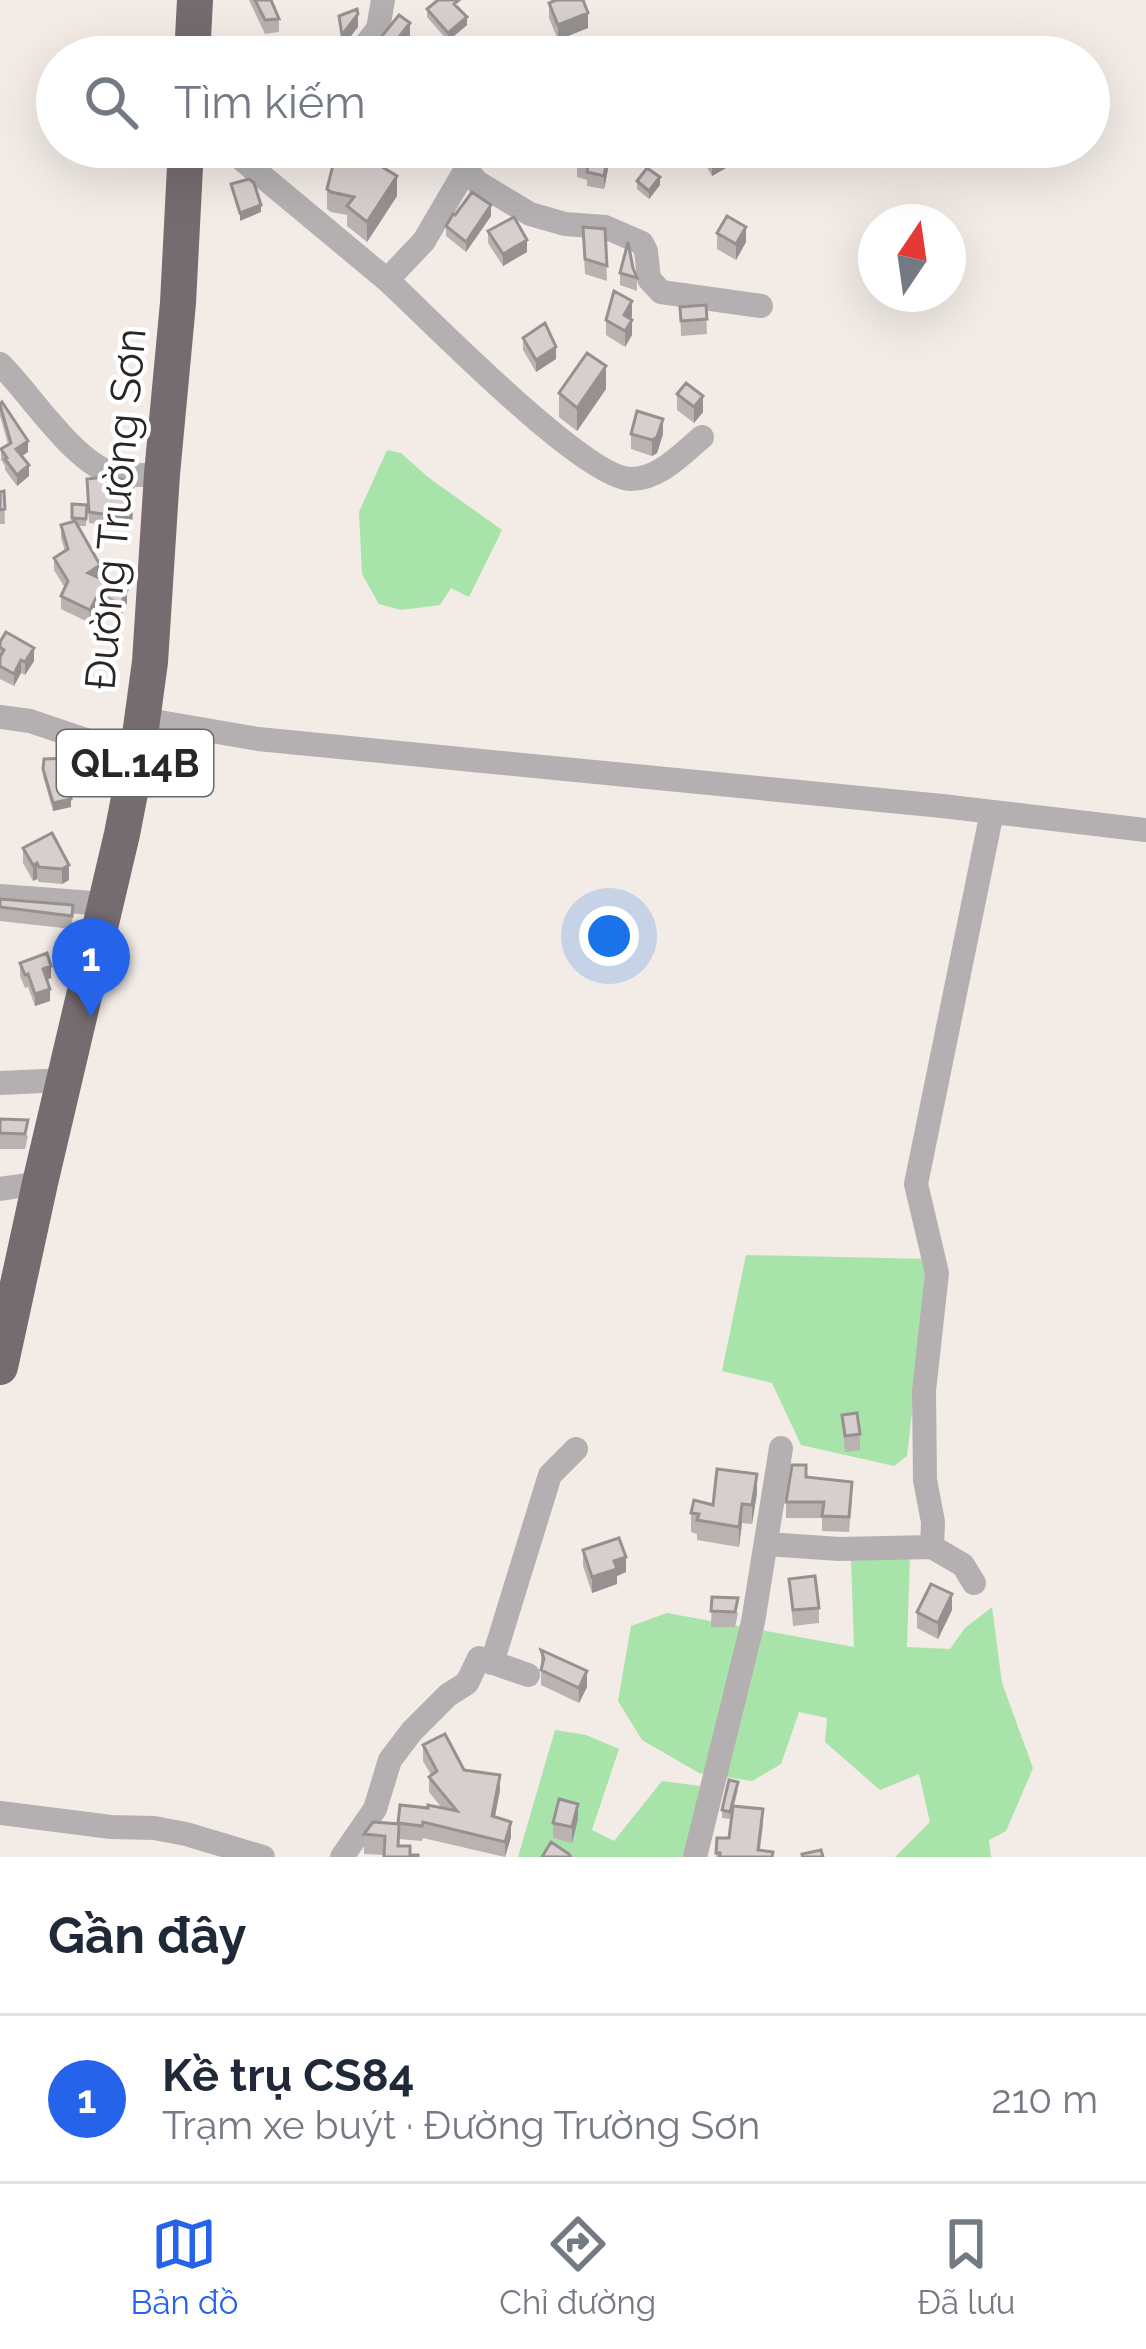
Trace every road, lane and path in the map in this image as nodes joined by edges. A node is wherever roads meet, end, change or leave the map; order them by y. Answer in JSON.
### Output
{"nodes":[{"id":1,"x":195,"y":0,"type":"edge"},
{"id":2,"x":382,"y":0,"type":"edge"},
{"id":3,"x":193,"y":36,"type":"edge"},
{"id":4,"x":372,"y":36,"type":"edge"},
{"id":5,"x":186,"y":168,"type":"edge"},
{"id":6,"x":252,"y":168,"type":"edge"},
{"id":7,"x":463,"y":168,"type":"edge"},
{"id":8,"x":472,"y":168,"type":"edge"},
{"id":9,"x":388,"y":280,"type":"junction"},
{"id":10,"x":761,"y":306,"type":"dead end"},
{"id":11,"x":0,"y":364,"type":"edge"},
{"id":12,"x":28,"y":394,"type":"junction"},
{"id":13,"x":0,"y":403,"type":"edge"},
{"id":14,"x":702,"y":437,"type":"dead end"},
{"id":15,"x":162,"y":474,"type":"junction"},
{"id":16,"x":0,"y":717,"type":"edge"},
{"id":17,"x":142,"y":719,"type":"junction"},
{"id":18,"x":137,"y":757,"type":"junction"},
{"id":19,"x":992,"y":812,"type":"junction"},
{"id":20,"x":1146,"y":830,"type":"edge"},
{"id":21,"x":0,"y":896,"type":"edge"},
{"id":22,"x":106,"y":904,"type":"junction"},
{"id":23,"x":64,"y":1079,"type":"junction"},
{"id":24,"x":0,"y":1083,"type":"edge"},
{"id":25,"x":40,"y":1184,"type":"junction"},
{"id":26,"x":0,"y":1189,"type":"edge"},
{"id":27,"x":0,"y":1367,"type":"edge"},
{"id":28,"x":781,"y":1448,"type":"dead end"},
{"id":29,"x":576,"y":1449,"type":"dead end"},
{"id":30,"x":767,"y":1544,"type":"junction"},
{"id":31,"x":932,"y":1547,"type":"junction"},
{"id":32,"x":974,"y":1583,"type":"dead end"},
{"id":33,"x":492,"y":1663,"type":"junction"},
{"id":34,"x":528,"y":1675,"type":"dead end"},
{"id":35,"x":0,"y":1814,"type":"edge"},
{"id":36,"x":263,"y":1857,"type":"edge"},
{"id":37,"x":342,"y":1857,"type":"edge"},
{"id":38,"x":695,"y":1857,"type":"edge"}],
"edges":[{"from":1,"to":3,"type":"highway"},
{"from":2,"to":4,"type":"street"},
{"from":5,"to":15,"type":"highway","name":"Đường Trường Sơn","number":"QL.14B"},
{"from":6,"to":9,"type":"street"},
{"from":7,"to":9,"type":"street"},
{"from":8,"to":10,"type":"street"},
{"from":9,"to":14,"type":"street"},
{"from":11,"to":12,"type":"street"},
{"from":12,"to":13,"type":"street"},
{"from":12,"to":15,"type":"street"},
{"from":15,"to":17,"type":"highway","name":"Đường Trường Sơn","number":"QL.14B"},
{"from":16,"to":18,"type":"street"},
{"from":17,"to":18,"type":"highway","name":"Đường Trường Sơn","number":"QL.14B"},
{"from":17,"to":19,"type":"street"},
{"from":18,"to":22,"type":"highway","name":"Đường Trường Sơn","number":"QL.14B"},
{"from":19,"to":20,"type":"street"},
{"from":19,"to":31,"type":"street"},
{"from":21,"to":22,"type":"street"},
{"from":22,"to":23,"type":"highway","name":"Đường Trường Sơn","number":"QL.14B"},
{"from":23,"to":24,"type":"street"},
{"from":23,"to":25,"type":"highway","name":"Đường Trường Sơn","number":"QL.14B"},
{"from":25,"to":26,"type":"street"},
{"from":25,"to":27,"type":"highway","name":"Đường Trường Sơn","number":"QL.14B"},
{"from":28,"to":30,"type":"street"},
{"from":29,"to":33,"type":"street"},
{"from":30,"to":31,"type":"street"},
{"from":30,"to":38,"type":"street"},
{"from":31,"to":32,"type":"street"},
{"from":33,"to":34,"type":"street"},
{"from":33,"to":37,"type":"street"},
{"from":35,"to":36,"type":"street"}]}
